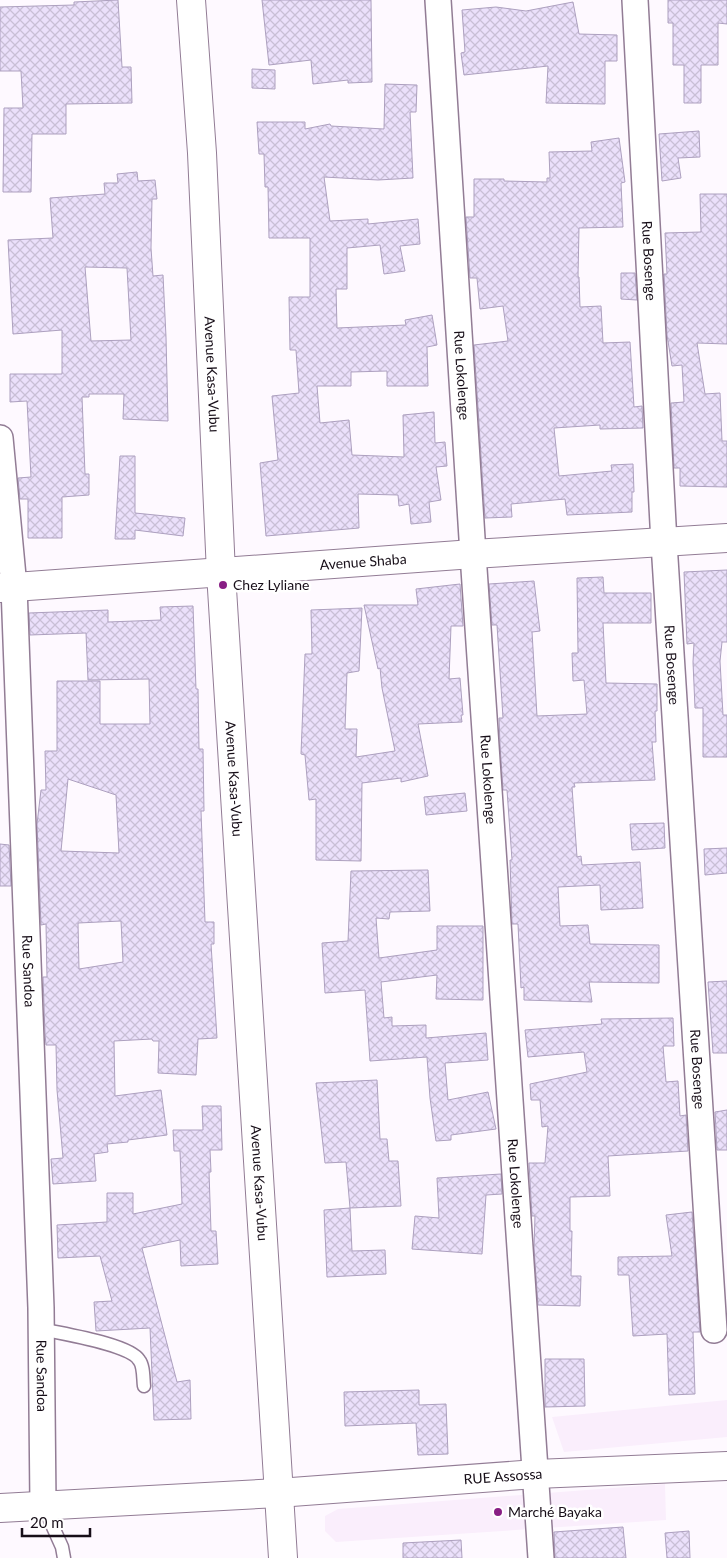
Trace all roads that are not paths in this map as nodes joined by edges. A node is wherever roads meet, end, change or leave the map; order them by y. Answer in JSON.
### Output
{"nodes":[{"id":1,"x":191,"y":0,"type":"edge"},
{"id":2,"x":438,"y":0,"type":"edge"},
{"id":3,"x":635,"y":0,"type":"edge"},
{"id":4,"x":0,"y":438,"type":"edge"},
{"id":5,"x":727,"y":538,"type":"edge"},
{"id":6,"x":664,"y":543,"type":"junction"},
{"id":7,"x":473,"y":554,"type":"junction"},
{"id":8,"x":221,"y":573,"type":"junction"},
{"id":9,"x":7,"y":587,"type":"edge"},
{"id":10,"x":41,"y":1329,"type":"junction"},
{"id":11,"x":714,"y":1330,"type":"dead end"},
{"id":12,"x":144,"y":1386,"type":"dead end"},
{"id":13,"x":727,"y":1466,"type":"edge"},
{"id":14,"x":536,"y":1474,"type":"junction"},
{"id":15,"x":278,"y":1493,"type":"junction"},
{"id":16,"x":43,"y":1505,"type":"junction"},
{"id":17,"x":0,"y":1508,"type":"edge"},
{"id":18,"x":64,"y":1558,"type":"edge"},
{"id":19,"x":283,"y":1558,"type":"edge"},
{"id":20,"x":540,"y":1558,"type":"edge"}],
"edges":[{"from":1,"to":8,"type":"main road","name":"Avenue Kasa-Vubu"},
{"from":2,"to":7,"type":"street","name":"Rue Lokolenge"},
{"from":3,"to":6,"type":"street","name":"Rue Bosenge"},
{"from":4,"to":9,"type":"street","name":"Rue Sandoa"},
{"from":5,"to":6,"type":"main road","name":"Avenue Shaba"},
{"from":6,"to":7,"type":"main road","name":"Avenue Shaba"},
{"from":6,"to":11,"type":"street","name":"Rue Bosenge"},
{"from":7,"to":8,"type":"main road","name":"Avenue Shaba"},
{"from":7,"to":14,"type":"street","name":"Rue Lokolenge"},
{"from":8,"to":9,"type":"main road","name":"Avenue Shaba"},
{"from":8,"to":15,"type":"main road","name":"Avenue Kasa-Vubu"},
{"from":9,"to":10,"type":"street","name":"Rue Sandoa"},
{"from":10,"to":12,"type":"lane"},
{"from":10,"to":16,"type":"street","name":"Rue Sandoa"},
{"from":13,"to":14,"type":"main road","name":"RUE Assossa"},
{"from":14,"to":15,"type":"main road","name":"RUE Assossa"},
{"from":14,"to":20,"type":"street","name":"Rue Lokolenge"},
{"from":15,"to":16,"type":"main road","name":"RUE Assossa"},
{"from":15,"to":19,"type":"main road","name":"Avenue Kasa-Vubu"},
{"from":16,"to":17,"type":"main road","name":"RUE Assossa"},
{"from":16,"to":18,"type":"lane"}]}
